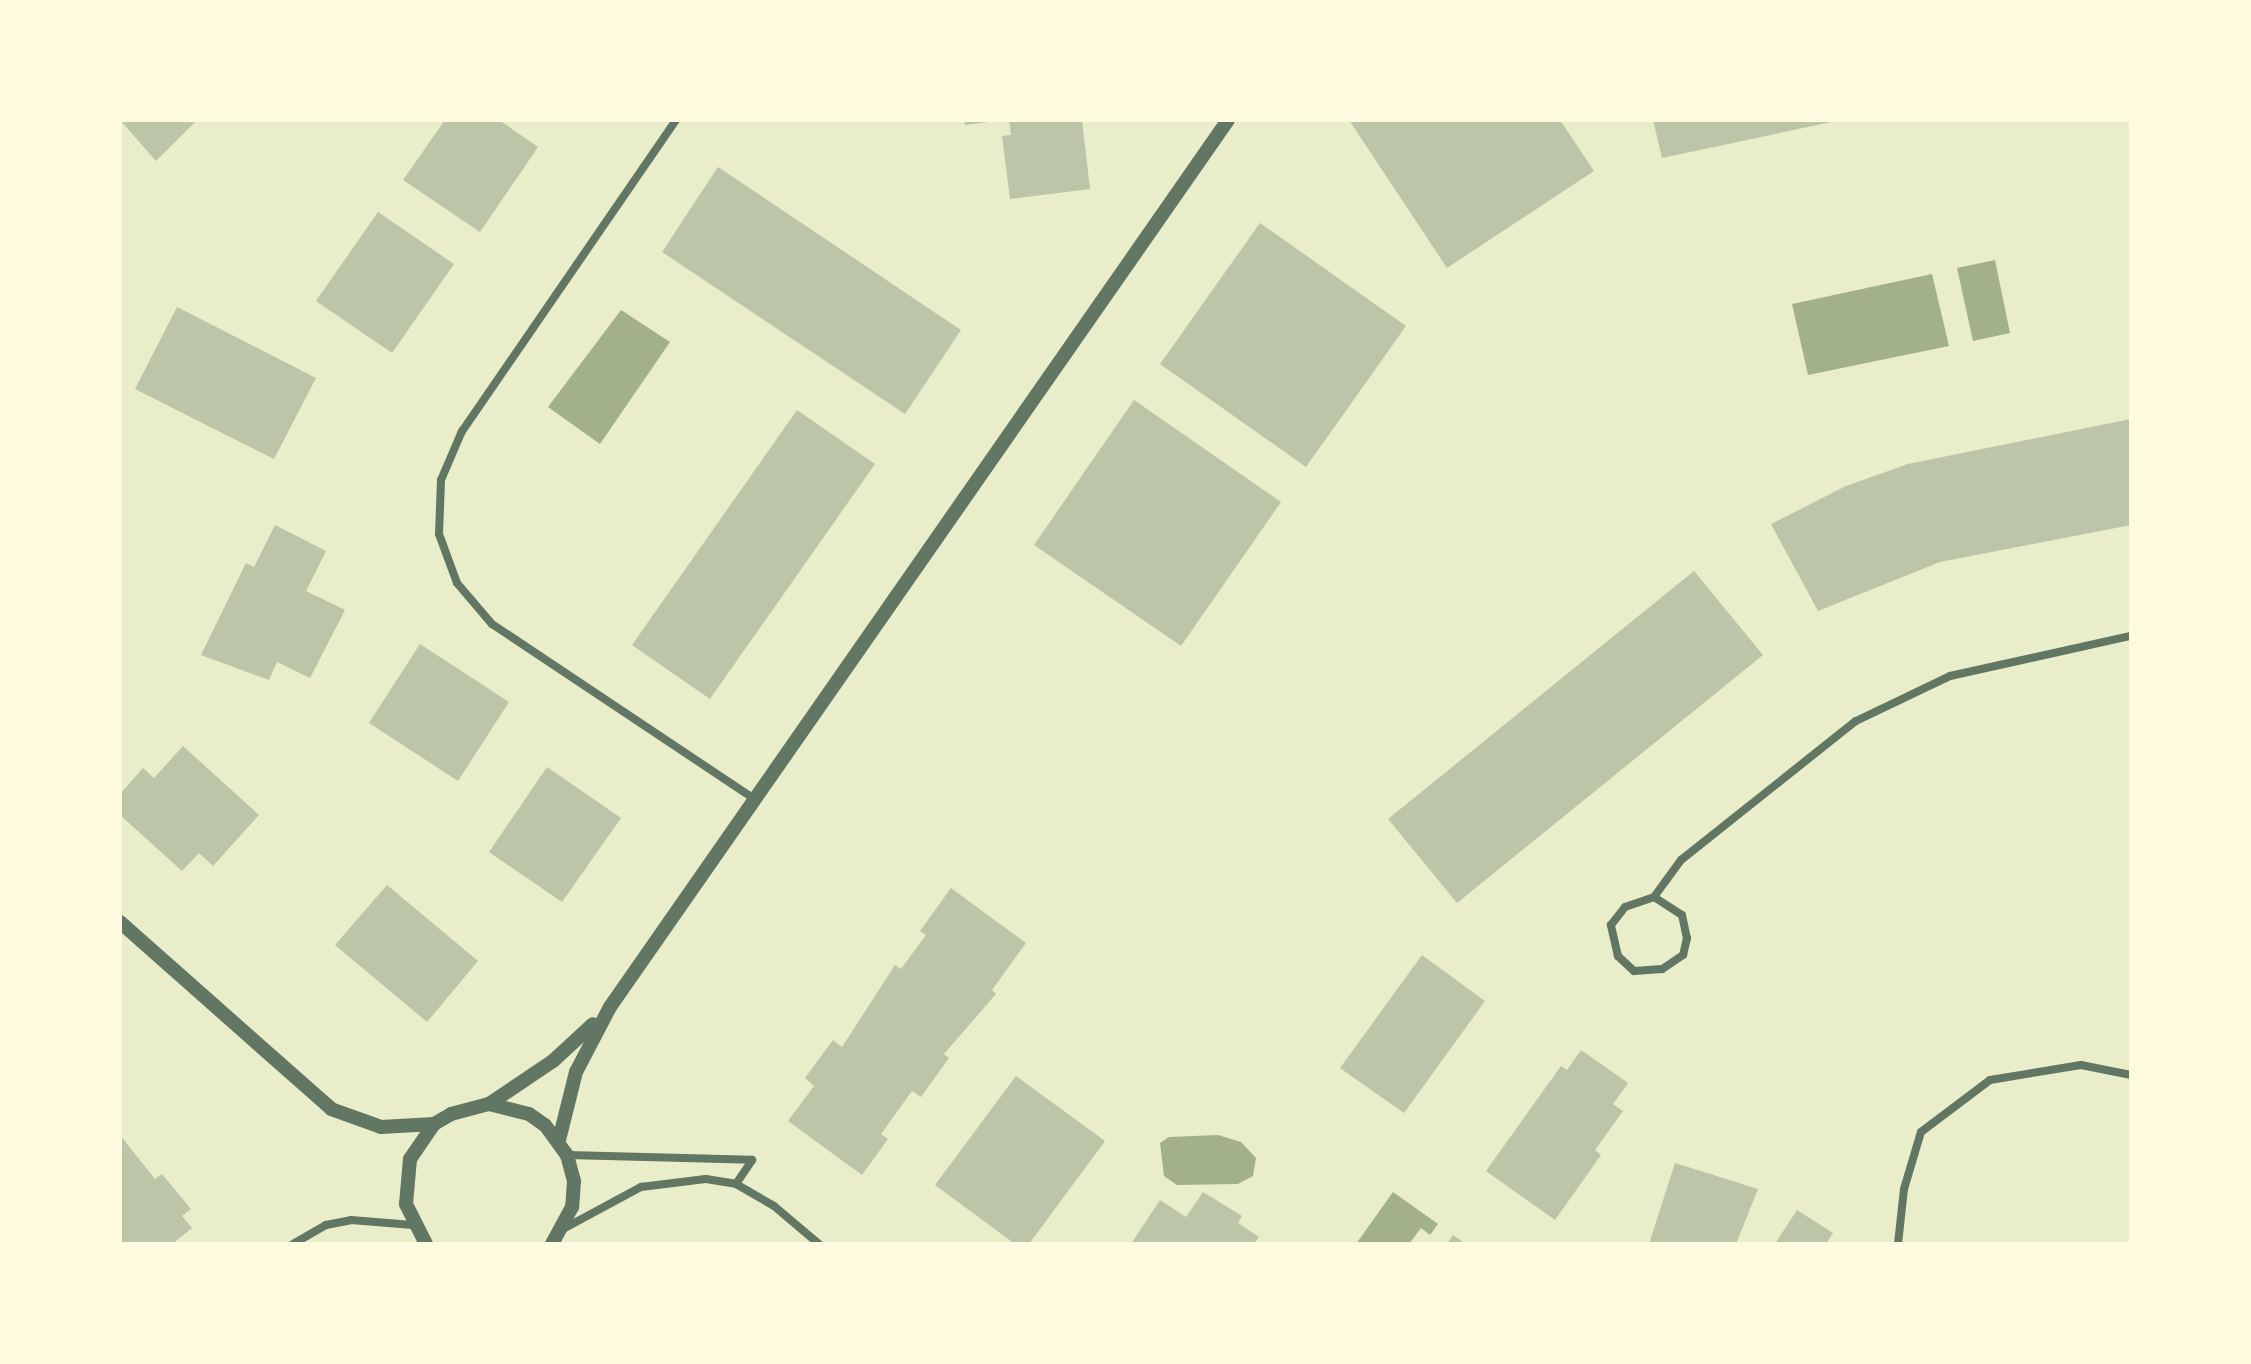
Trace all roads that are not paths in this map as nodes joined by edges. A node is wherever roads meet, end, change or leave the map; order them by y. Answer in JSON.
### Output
{"nodes":[{"id":1,"x":676,"y":120,"type":"edge"},
{"id":2,"x":1228,"y":121,"type":"edge"},
{"id":3,"x":2131,"y":636,"type":"edge"},
{"id":4,"x":757,"y":800,"type":"junction"},
{"id":5,"x":1654,"y":897,"type":"junction"},
{"id":6,"x":120,"y":922,"type":"edge"},
{"id":7,"x":610,"y":1007,"type":"junction"},
{"id":8,"x":2131,"y":1075,"type":"edge"},
{"id":9,"x":489,"y":1104,"type":"junction"},
{"id":10,"x":434,"y":1124,"type":"junction"},
{"id":11,"x":559,"y":1140,"type":"junction"},
{"id":12,"x":567,"y":1155,"type":"junction"},
{"id":13,"x":736,"y":1184,"type":"junction"},
{"id":14,"x":413,"y":1225,"type":"junction"},
{"id":15,"x":563,"y":1229,"type":"junction"},
{"id":16,"x":293,"y":1244,"type":"edge"},
{"id":17,"x":426,"y":1244,"type":"edge"},
{"id":18,"x":552,"y":1244,"type":"edge"},
{"id":19,"x":819,"y":1244,"type":"edge"},
{"id":20,"x":1898,"y":1244,"type":"edge"}],
"edges":[{"from":1,"to":4,"type":"street"},
{"from":2,"to":4,"type":"street"},
{"from":3,"to":5,"type":"street"},
{"from":4,"to":7,"type":"street"},
{"from":5,"to":5,"type":"street"},
{"from":6,"to":10,"type":"street"},
{"from":7,"to":9,"type":"street"},
{"from":7,"to":11,"type":"street"},
{"from":8,"to":20,"type":"street"},
{"from":9,"to":10,"type":"street"},
{"from":9,"to":11,"type":"street"},
{"from":10,"to":14,"type":"street"},
{"from":11,"to":12,"type":"street"},
{"from":12,"to":13,"type":"street"},
{"from":12,"to":15,"type":"street"},
{"from":13,"to":15,"type":"street"},
{"from":13,"to":19,"type":"street"},
{"from":14,"to":16,"type":"street"},
{"from":14,"to":17,"type":"street"},
{"from":15,"to":18,"type":"street"}]}
